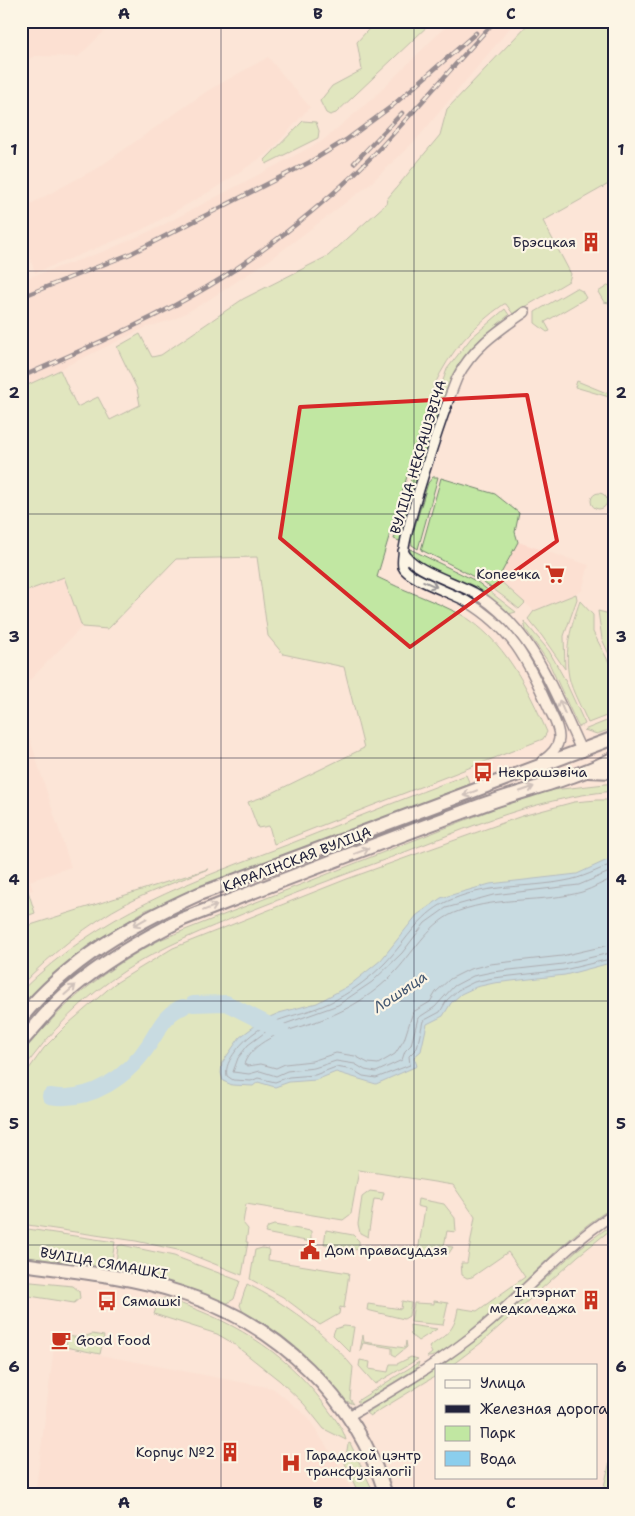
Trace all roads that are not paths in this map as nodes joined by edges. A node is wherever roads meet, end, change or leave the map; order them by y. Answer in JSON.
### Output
{"nodes":[{"id":1,"x":525,"y":312,"type":"dead end"},
{"id":2,"x":403,"y":551,"type":"junction"},
{"id":3,"x":614,"y":738,"type":"edge"},
{"id":4,"x":582,"y":752,"type":"junction"},
{"id":5,"x":614,"y":753,"type":"edge"},
{"id":6,"x":614,"y":758,"type":"edge"},
{"id":7,"x":531,"y":769,"type":"junction"},
{"id":8,"x":588,"y":771,"type":"junction"},
{"id":9,"x":614,"y":772,"type":"edge"},
{"id":10,"x":298,"y":857,"type":"junction"},
{"id":11,"x":303,"y":873,"type":"junction"},
{"id":12,"x":21,"y":1018,"type":"edge"},
{"id":13,"x":21,"y":1042,"type":"edge"},
{"id":14,"x":614,"y":1214,"type":"edge"},
{"id":15,"x":21,"y":1264,"type":"edge"},
{"id":16,"x":349,"y":1416,"type":"junction"},
{"id":17,"x":386,"y":1495,"type":"edge"}],
"edges":[{"from":1,"to":2,"type":"street","name":"ВУЛІЦА НЕКРАШЭВІЧА"},
{"from":4,"to":2,"type":"street","name":"ВУЛІЦА НЕКРАШЭВІЧА","one_way":true},
{"from":2,"to":7,"type":"street","name":"ВУЛІЦА НЕКРАШЭВІЧА","one_way":true},
{"from":3,"to":4,"type":"main road","name":"КАРАЛІНСКАЯ ВУЛІЦА"},
{"from":4,"to":5,"type":"main road"},
{"from":4,"to":7,"type":"main road","name":"КАРАЛІНСКАЯ ВУЛІЦА"},
{"from":4,"to":8,"type":"main road"},
{"from":6,"to":8,"type":"main road","name":"КАРАЛІНСКАЯ ВУЛІЦА"},
{"from":7,"to":10,"type":"main road","name":"КАРАЛІНСКАЯ ВУЛІЦА","one_way":true},
{"from":8,"to":9,"type":"main road"},
{"from":11,"to":8,"type":"main road","name":"КАРАЛІНСКАЯ ВУЛІЦА","one_way":true},
{"from":10,"to":11,"type":"main road"},
{"from":10,"to":12,"type":"main road","name":"КАРАЛІНСКАЯ ВУЛІЦА","one_way":true},
{"from":13,"to":11,"type":"main road","name":"КАРАЛІНСКАЯ ВУЛІЦА","one_way":true},
{"from":14,"to":16,"type":"street"},
{"from":15,"to":16,"type":"main road","name":"ВУЛІЦА СЯМАШКІ"},
{"from":16,"to":17,"type":"main road","name":"ВУЛІЦА СЯМАШКІ"}]}
